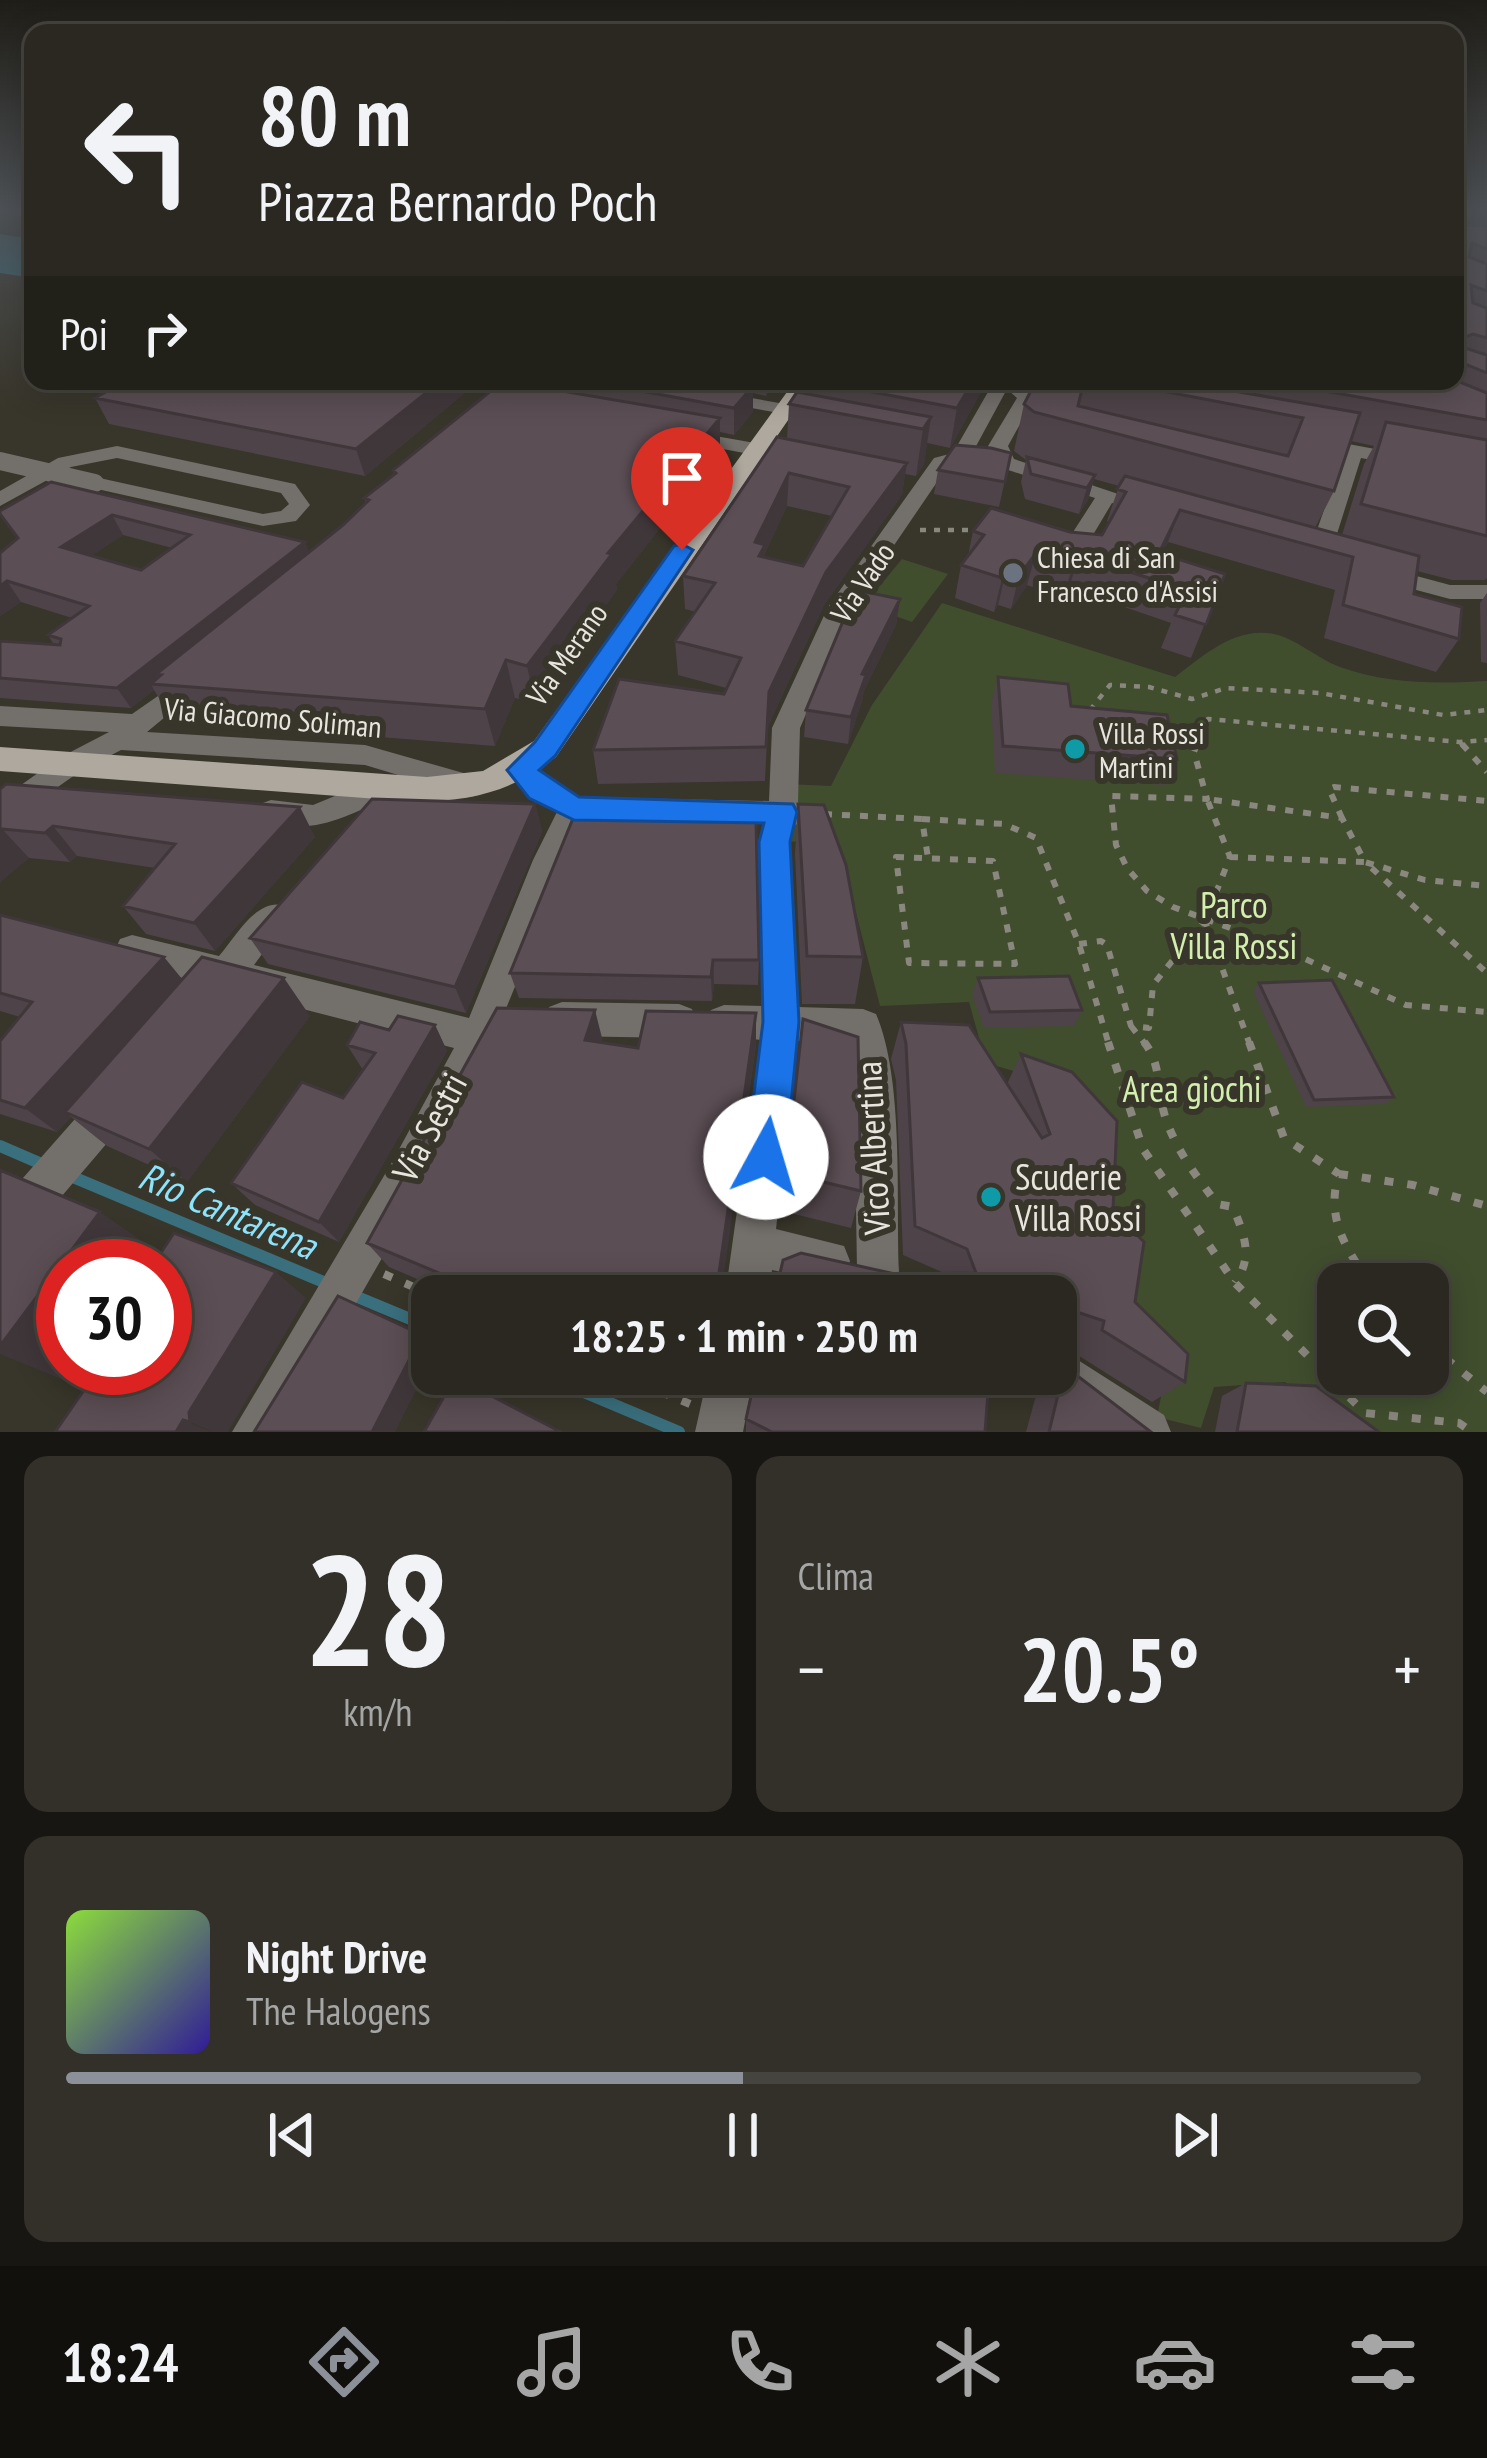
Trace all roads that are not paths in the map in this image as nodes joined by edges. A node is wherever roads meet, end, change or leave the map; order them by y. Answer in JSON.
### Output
{"nodes":[{"id":1,"x":800,"y":390,"type":"edge"},
{"id":2,"x":1005,"y":390,"type":"edge"},
{"id":3,"x":1015,"y":390,"type":"edge"},
{"id":4,"x":1031,"y":390,"type":"edge"},
{"id":5,"x":700,"y":393,"type":"edge"},
{"id":6,"x":1049,"y":394,"type":"edge"},
{"id":7,"x":785,"y":420,"type":"junction"},
{"id":8,"x":656,"y":431,"type":"edge"},
{"id":9,"x":1287,"y":438,"type":"edge"},
{"id":10,"x":1354,"y":451,"type":"junction"},
{"id":11,"x":761,"y":454,"type":"junction"},
{"id":12,"x":929,"y":455,"type":"edge"},
{"id":13,"x":951,"y":459,"type":"junction"},
{"id":14,"x":0,"y":461,"type":"edge"},
{"id":15,"x":1420,"y":464,"type":"edge"},
{"id":16,"x":1107,"y":495,"type":"junction"},
{"id":17,"x":0,"y":500,"type":"edge"},
{"id":18,"x":1171,"y":514,"type":"edge"},
{"id":19,"x":0,"y":527,"type":"edge"},
{"id":20,"x":992,"y":531,"type":"edge"},
{"id":21,"x":279,"y":538,"type":"edge"},
{"id":22,"x":1487,"y":592,"type":"edge"},
{"id":23,"x":202,"y":673,"type":"edge"},
{"id":24,"x":622,"y":686,"type":"edge"},
{"id":25,"x":585,"y":687,"type":"junction"},
{"id":26,"x":0,"y":716,"type":"edge"},
{"id":27,"x":128,"y":732,"type":"junction"},
{"id":28,"x":0,"y":759,"type":"edge"},
{"id":29,"x":74,"y":766,"type":"junction"},
{"id":30,"x":499,"y":779,"type":"junction"},
{"id":31,"x":381,"y":788,"type":"junction"},
{"id":32,"x":169,"y":802,"type":"edge"},
{"id":33,"x":234,"y":808,"type":"edge"},
{"id":34,"x":574,"y":808,"type":"junction"},
{"id":35,"x":0,"y":816,"type":"edge"},
{"id":36,"x":784,"y":822,"type":"junction"},
{"id":37,"x":328,"y":852,"type":"edge"},
{"id":38,"x":299,"y":886,"type":"edge"},
{"id":39,"x":90,"y":940,"type":"edge"},
{"id":40,"x":226,"y":973,"type":"junction"},
{"id":41,"x":195,"y":1009,"type":"edge"},
{"id":42,"x":781,"y":1022,"type":"junction"},
{"id":43,"x":483,"y":1028,"type":"junction"},
{"id":44,"x":134,"y":1081,"type":"edge"},
{"id":45,"x":10,"y":1225,"type":"edge"},
{"id":46,"x":756,"y":1246,"type":"junction"},
{"id":47,"x":750,"y":1275,"type":"edge"},
{"id":48,"x":1077,"y":1384,"type":"edge"},
{"id":49,"x":256,"y":1432,"type":"edge"},
{"id":50,"x":1147,"y":1432,"type":"edge"}],
"edges":[{"from":1,"to":7,"type":"main road","name":"Via Merano"},
{"from":2,"to":13,"type":"street","name":"Via Vado"},
{"from":3,"to":16,"type":"street"},
{"from":4,"to":6,"type":"street"},
{"from":5,"to":7,"type":"street"},
{"from":7,"to":11,"type":"main road","name":"Via Merano"},
{"from":8,"to":11,"type":"street"},
{"from":9,"to":10,"type":"street"},
{"from":10,"to":15,"type":"street"},
{"from":10,"to":22,"type":"street"},
{"from":11,"to":25,"type":"main road","name":"Via Merano"},
{"from":12,"to":13,"type":"street"},
{"from":13,"to":36,"type":"street","name":"Via Vado"},
{"from":14,"to":17,"type":"street","bridge":true},
{"from":16,"to":18,"type":"street"},
{"from":16,"to":20,"type":"street"},
{"from":19,"to":21,"type":"street"},
{"from":23,"to":27,"type":"street"},
{"from":24,"to":25,"type":"street"},
{"from":25,"to":30,"type":"main road","name":"Via Merano"},
{"from":26,"to":27,"type":"street","name":"Via Giacomo Soliman"},
{"from":27,"to":29,"type":"street"},
{"from":27,"to":30,"type":"street","name":"Via Giacomo Soliman"},
{"from":28,"to":29,"type":"main road","name":"Via Giacomo Soliman"},
{"from":29,"to":31,"type":"main road","name":"Via Giacomo Soliman"},
{"from":29,"to":32,"type":"street"},
{"from":29,"to":35,"type":"street"},
{"from":30,"to":31,"type":"main road","name":"Via Giacomo Soliman"},
{"from":30,"to":34,"type":"street"},
{"from":31,"to":33,"type":"street","name":"Via Giacomo Soliman"},
{"from":31,"to":37,"type":"street"},
{"from":34,"to":36,"type":"street"},
{"from":34,"to":43,"type":"street","name":"Via Sestri"},
{"from":36,"to":42,"type":"street","name":"Via Vado"},
{"from":38,"to":40,"type":"street"},
{"from":39,"to":40,"type":"street"},
{"from":40,"to":41,"type":"street"},
{"from":40,"to":43,"type":"street"},
{"from":42,"to":43,"type":"street"},
{"from":42,"to":46,"type":"street","name":"Via Vado"},
{"from":42,"to":46,"type":"street","name":"Vico Albertina"},
{"from":43,"to":49,"type":"street","name":"Via Sestri"},
{"from":44,"to":45,"type":"street"},
{"from":46,"to":47,"type":"street","name":"Via Vado"},
{"from":48,"to":50,"type":"street"}]}
